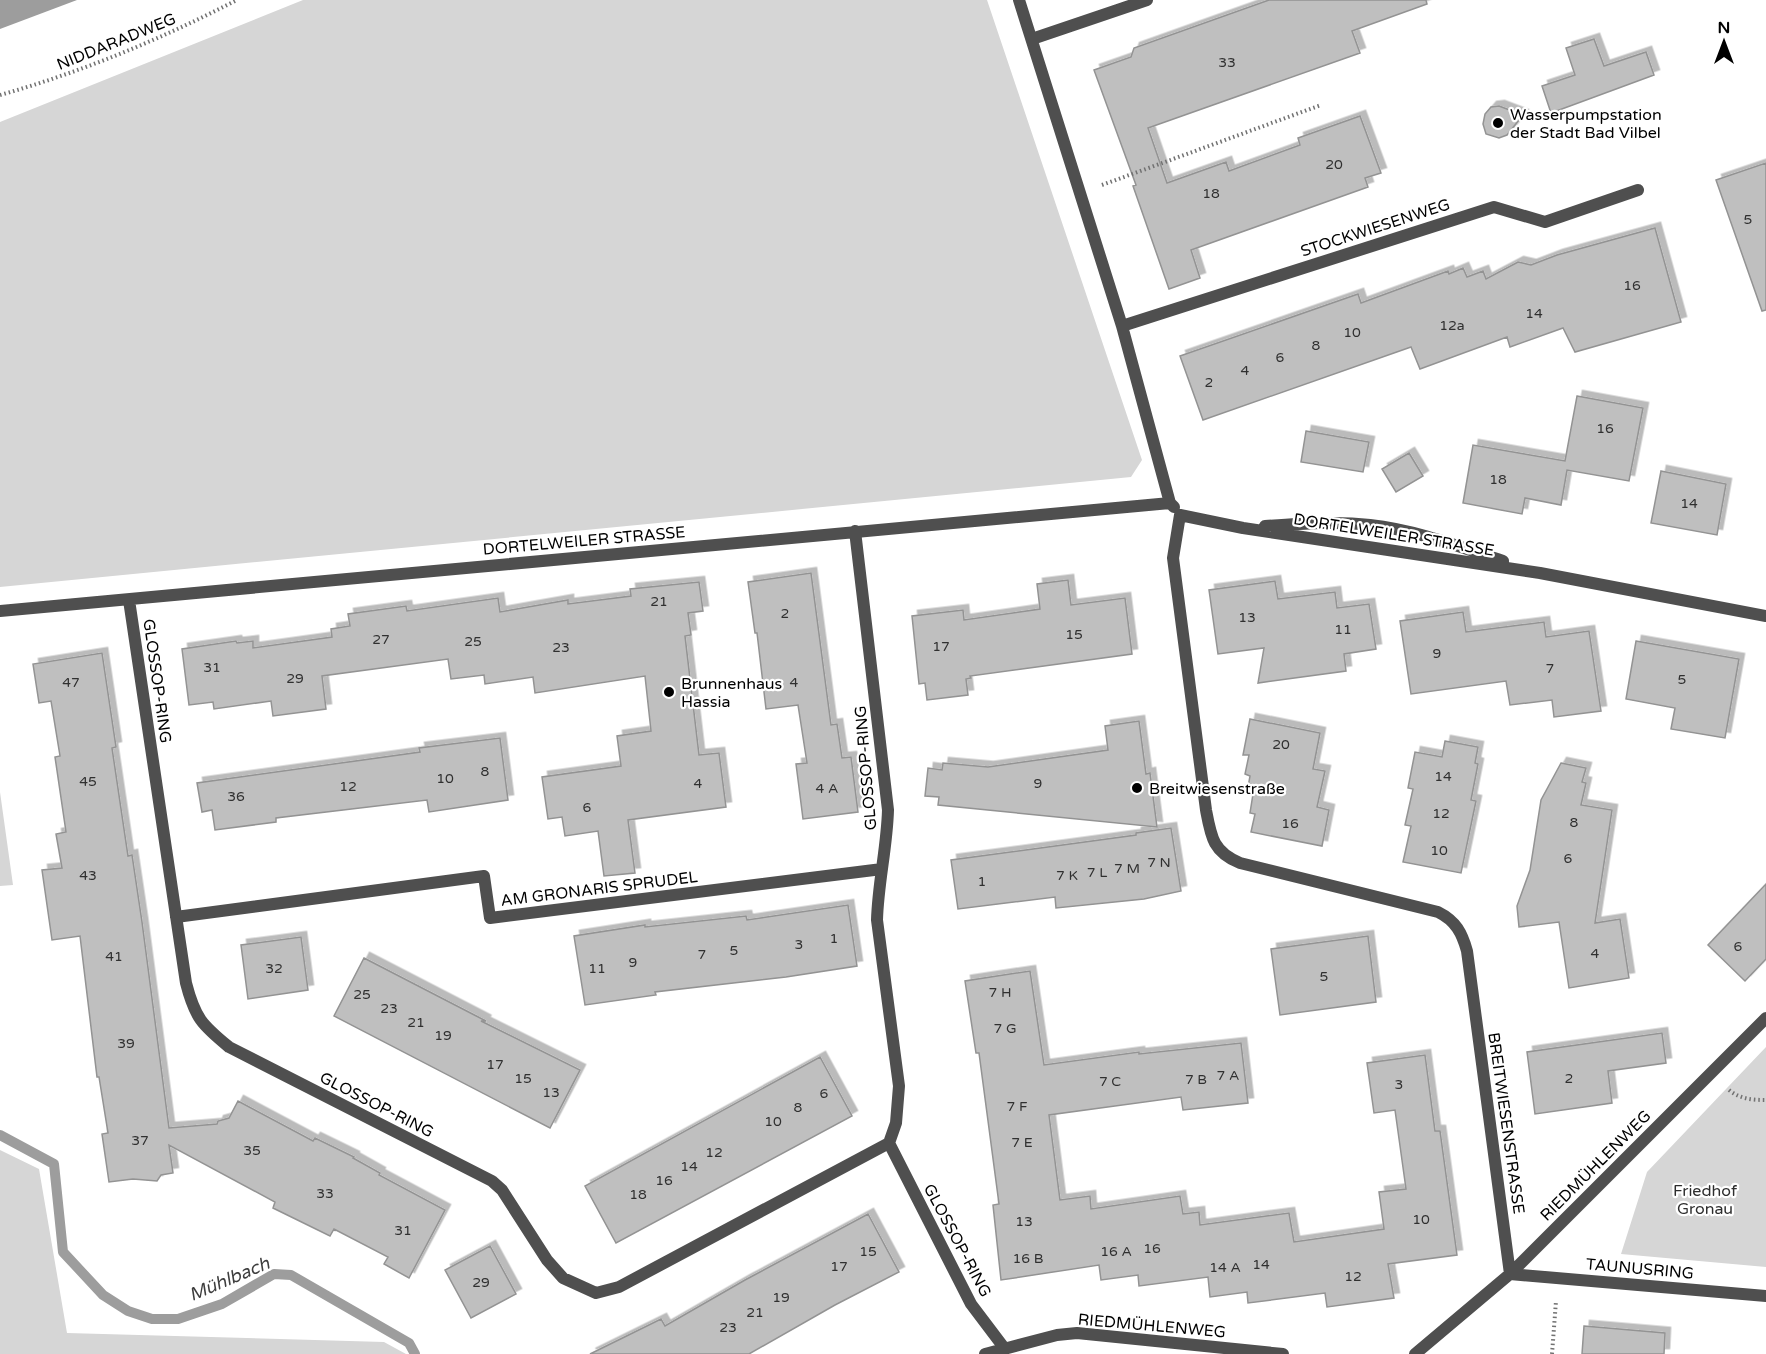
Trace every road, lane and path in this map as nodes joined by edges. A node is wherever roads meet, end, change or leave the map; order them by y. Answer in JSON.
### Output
{"nodes":[{"id":1,"x":237,"y":0,"type":"edge"},
{"id":2,"x":1019,"y":0,"type":"edge"},
{"id":3,"x":1147,"y":0,"type":"edge"},
{"id":4,"x":1032,"y":39,"type":"junction"},
{"id":5,"x":0,"y":95,"type":"edge"},
{"id":6,"x":1321,"y":105,"type":"dead end"},
{"id":7,"x":1638,"y":190,"type":"dead end"},
{"id":8,"x":1081,"y":193,"type":"junction"},
{"id":9,"x":1122,"y":326,"type":"junction"},
{"id":10,"x":1170,"y":503,"type":"junction"},
{"id":11,"x":1180,"y":515,"type":"junction"},
{"id":12,"x":1243,"y":528,"type":"junction"},
{"id":13,"x":855,"y":531,"type":"junction"},
{"id":14,"x":1540,"y":573,"type":"junction"},
{"id":15,"x":129,"y":600,"type":"junction"},
{"id":16,"x":0,"y":611,"type":"edge"},
{"id":17,"x":1766,"y":616,"type":"edge"},
{"id":18,"x":882,"y":869,"type":"junction"},
{"id":19,"x":176,"y":917,"type":"junction"},
{"id":20,"x":1766,"y":1018,"type":"edge"},
{"id":21,"x":1709,"y":1075,"type":"junction"},
{"id":22,"x":1766,"y":1100,"type":"edge"},
{"id":23,"x":889,"y":1143,"type":"junction"},
{"id":24,"x":1510,"y":1274,"type":"junction"},
{"id":25,"x":1766,"y":1296,"type":"edge"},
{"id":26,"x":1556,"y":1302,"type":"dead end"},
{"id":27,"x":1005,"y":1349,"type":"junction"},
{"id":28,"x":985,"y":1354,"type":"edge"},
{"id":29,"x":1283,"y":1354,"type":"edge"},
{"id":30,"x":1415,"y":1354,"type":"edge"},
{"id":31,"x":1552,"y":1354,"type":"edge"}],
"edges":[{"from":1,"to":5,"type":"path","name":"NIDDARADWEG"},
{"from":2,"to":4,"type":"street"},
{"from":3,"to":4,"type":"street"},
{"from":4,"to":8,"type":"street"},
{"from":6,"to":8,"type":"path"},
{"from":7,"to":9,"type":"street","name":"STOCKWIESENWEG"},
{"from":8,"to":9,"type":"street"},
{"from":9,"to":10,"type":"street"},
{"from":10,"to":11,"type":"street"},
{"from":10,"to":13,"type":"street","name":"DORTELWEILER STRASSE"},
{"from":11,"to":12,"type":"street","name":"DORTELWEILER STRASSE"},
{"from":11,"to":24,"type":"street","name":"BREITWIESENSTRASSE"},
{"from":12,"to":14,"type":"street","name":"DORTELWEILER STRASSE"},
{"from":12,"to":14,"type":"street","name":"DORTELWEILER STRASSE"},
{"from":13,"to":15,"type":"street","name":"DORTELWEILER STRASSE"},
{"from":13,"to":18,"type":"street","name":"GLOSSOP-RING"},
{"from":14,"to":17,"type":"street","name":"DORTELWEILER STRASSE"},
{"from":15,"to":16,"type":"street","name":"DORTELWEILER STRASSE"},
{"from":15,"to":19,"type":"street","name":"GLOSSOP-RING"},
{"from":18,"to":19,"type":"street","name":"AM GRONARIS SPRUDEL"},
{"from":18,"to":23,"type":"street","name":"GLOSSOP-RING"},
{"from":19,"to":23,"type":"street","name":"GLOSSOP-RING"},
{"from":20,"to":21,"type":"street","name":"RIEDMÜHLENWEG"},
{"from":21,"to":22,"type":"path"},
{"from":21,"to":24,"type":"street","name":"RIEDMÜHLENWEG"},
{"from":23,"to":27,"type":"street","name":"GLOSSOP-RING"},
{"from":24,"to":25,"type":"street","name":"TAUNUSRING"},
{"from":24,"to":30,"type":"street","name":"RIEDMÜHLENWEG"},
{"from":26,"to":31,"type":"path"},
{"from":27,"to":28,"type":"street","name":"RIEDMÜHLENWEG"},
{"from":27,"to":29,"type":"street","name":"RIEDMÜHLENWEG"}]}
